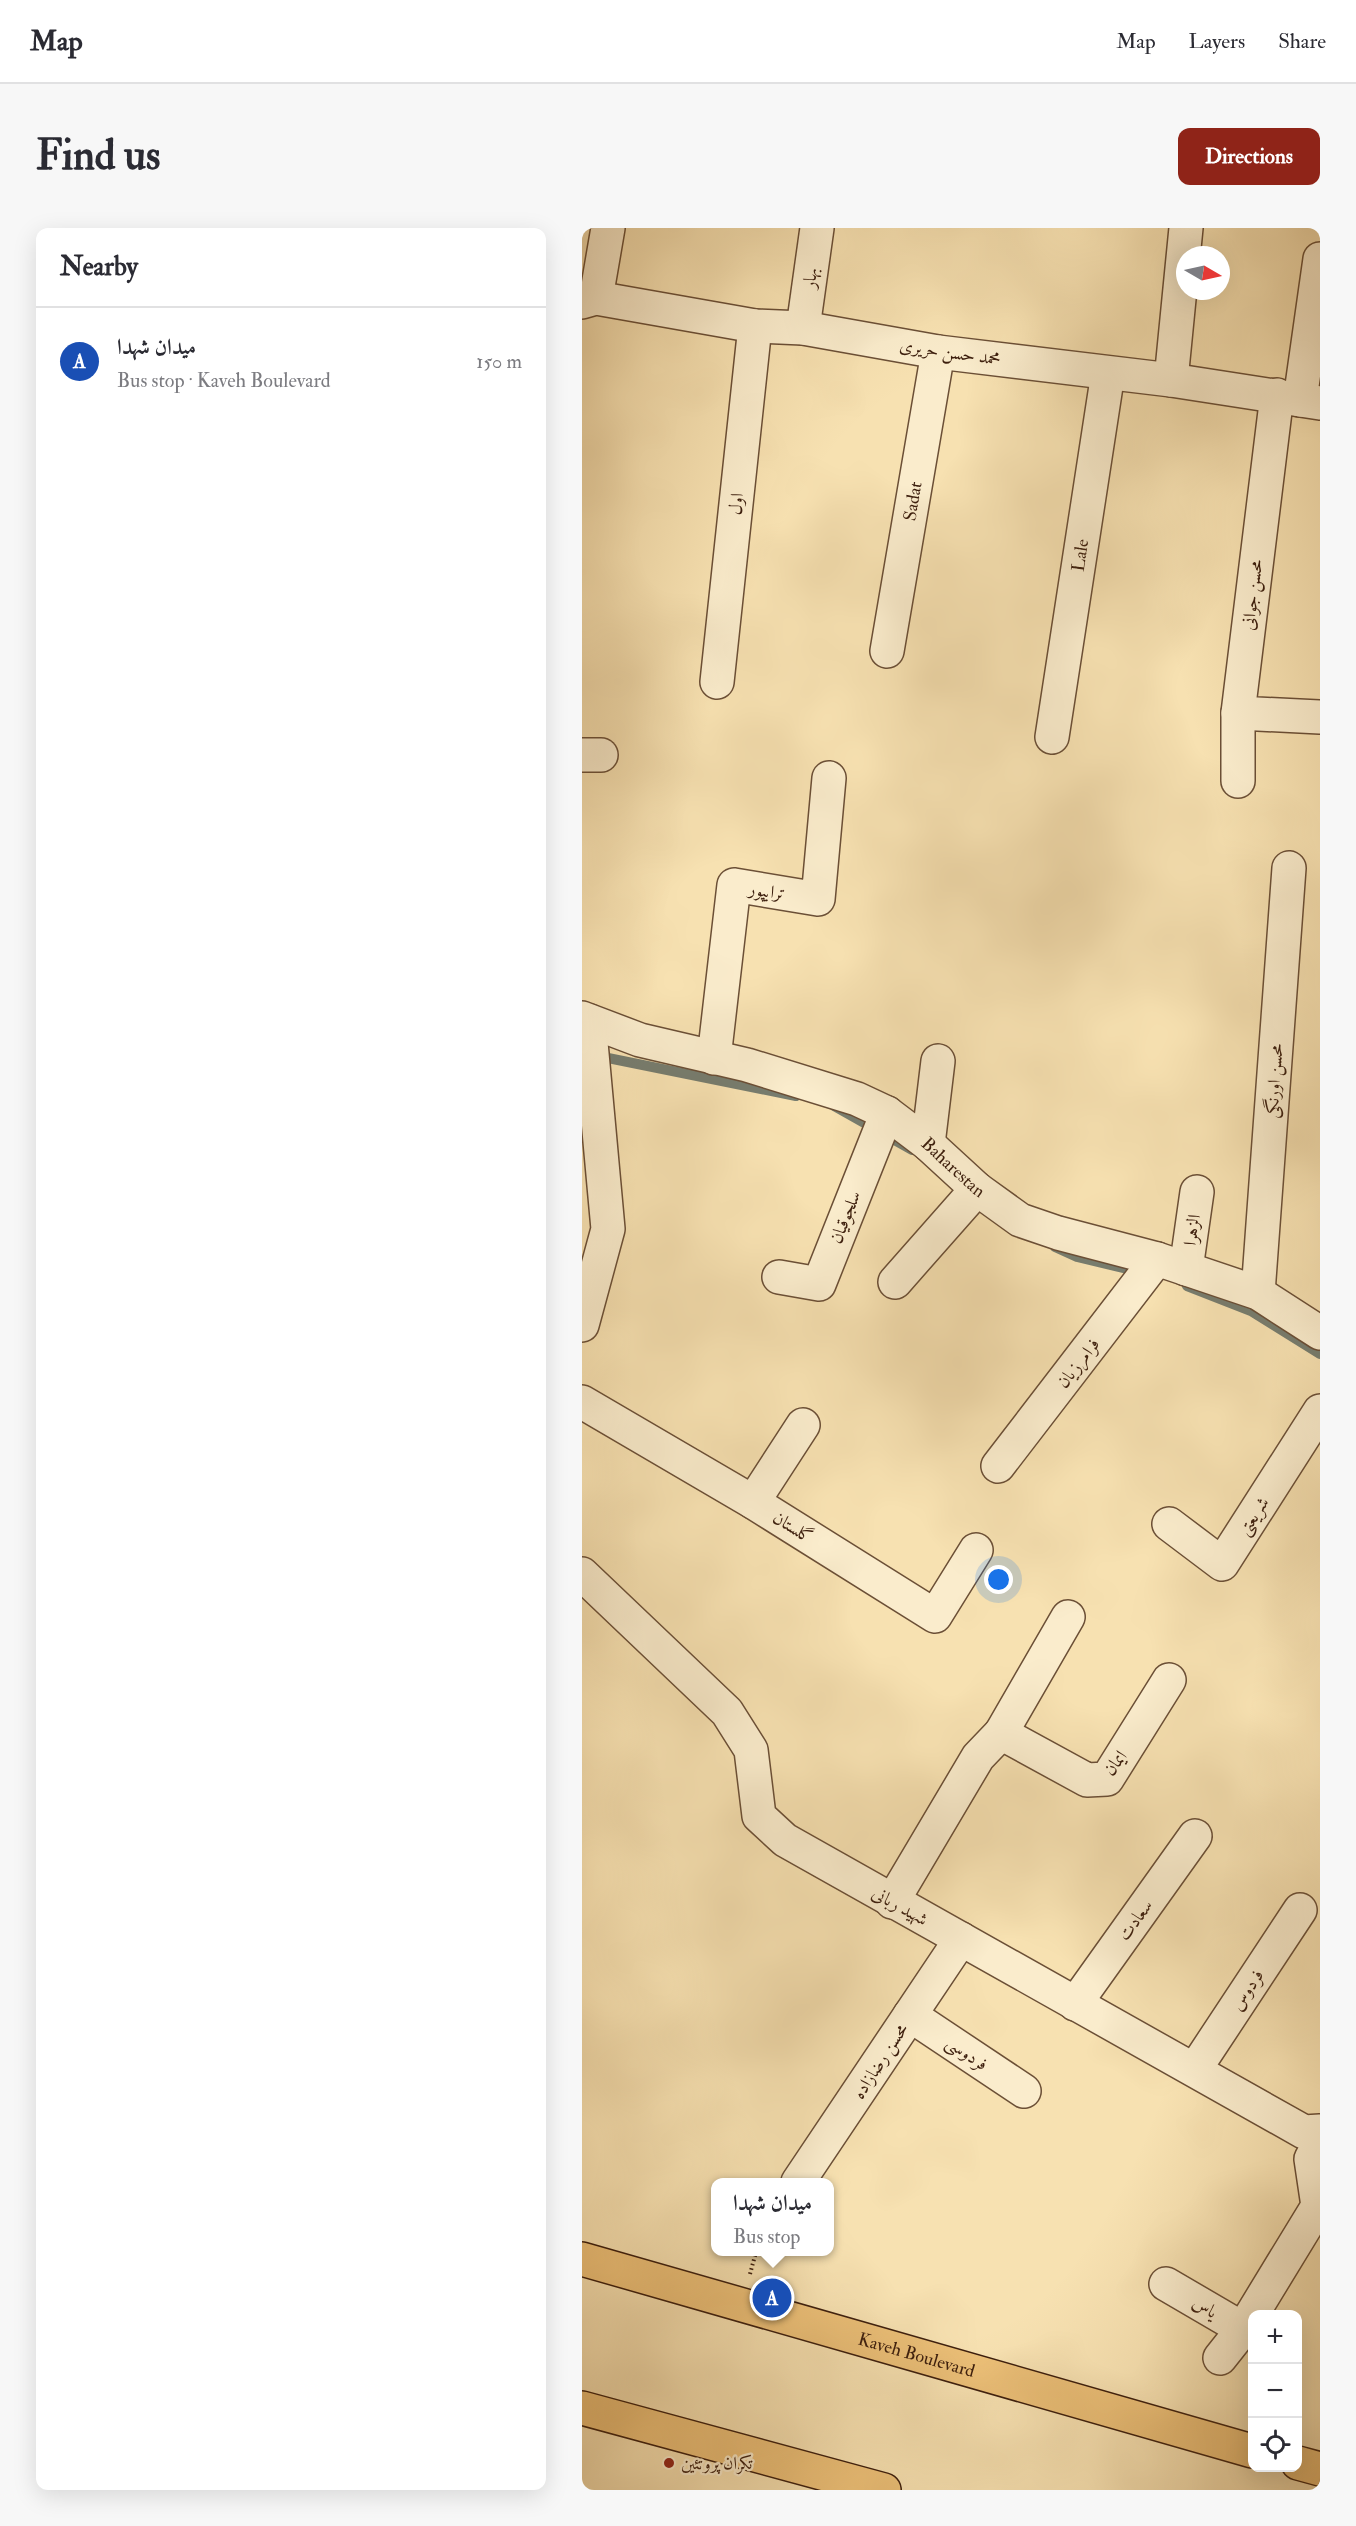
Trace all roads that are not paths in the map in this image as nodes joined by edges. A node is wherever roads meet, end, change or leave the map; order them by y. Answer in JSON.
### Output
{"nodes":[{"id":1,"x":608,"y":228,"type":"edge"},
{"id":2,"x":816,"y":228,"type":"edge"},
{"id":3,"x":1186,"y":228,"type":"edge"},
{"id":4,"x":1320,"y":259,"type":"edge"},
{"id":5,"x":589,"y":300,"type":"edge"},
{"id":6,"x":755,"y":326,"type":"junction"},
{"id":7,"x":803,"y":328,"type":"junction"},
{"id":8,"x":938,"y":352,"type":"junction"},
{"id":9,"x":1108,"y":373,"type":"junction"},
{"id":10,"x":1171,"y":380,"type":"junction"},
{"id":11,"x":1299,"y":400,"type":"edge"},
{"id":12,"x":887,"y":651,"type":"dead end"},
{"id":13,"x":717,"y":682,"type":"dead end"},
{"id":14,"x":1238,"y":713,"type":"junction"},
{"id":15,"x":1320,"y":717,"type":"edge"},
{"id":16,"x":1052,"y":737,"type":"dead end"},
{"id":17,"x":829,"y":778,"type":"dead end"},
{"id":18,"x":1238,"y":781,"type":"dead end"},
{"id":19,"x":1289,"y":868,"type":"dead end"},
{"id":20,"x":585,"y":1019,"type":"edge"},
{"id":21,"x":714,"y":1058,"type":"junction"},
{"id":22,"x":938,"y":1061,"type":"dead end"},
{"id":23,"x":881,"y":1125,"type":"junction"},
{"id":24,"x":928,"y":1144,"type":"junction"},
{"id":25,"x":1197,"y":1192,"type":"dead end"},
{"id":26,"x":971,"y":1196,"type":"junction"},
{"id":27,"x":1159,"y":1269,"type":"junction"},
{"id":28,"x":779,"y":1277,"type":"dead end"},
{"id":29,"x":895,"y":1282,"type":"dead end"},
{"id":30,"x":1258,"y":1293,"type":"junction"},
{"id":31,"x":582,"y":1325,"type":"edge"},
{"id":32,"x":1320,"y":1333,"type":"edge"},
{"id":33,"x":582,"y":1402,"type":"edge"},
{"id":34,"x":1320,"y":1411,"type":"edge"},
{"id":35,"x":803,"y":1425,"type":"dead end"},
{"id":36,"x":998,"y":1466,"type":"dead end"},
{"id":37,"x":753,"y":1502,"type":"junction"},
{"id":38,"x":1169,"y":1524,"type":"dead end"},
{"id":39,"x":976,"y":1550,"type":"dead end"},
{"id":40,"x":582,"y":1574,"type":"edge"},
{"id":41,"x":1068,"y":1617,"type":"dead end"},
{"id":42,"x":1169,"y":1680,"type":"dead end"},
{"id":43,"x":1001,"y":1733,"type":"junction"},
{"id":44,"x":1196,"y":1836,"type":"dead end"},
{"id":45,"x":892,"y":1902,"type":"junction"},
{"id":46,"x":1300,"y":1910,"type":"dead end"},
{"id":47,"x":962,"y":1939,"type":"junction"},
{"id":48,"x":1075,"y":2004,"type":"junction"},
{"id":49,"x":910,"y":2015,"type":"junction"},
{"id":50,"x":1195,"y":2069,"type":"junction"},
{"id":51,"x":1024,"y":2091,"type":"dead end"},
{"id":52,"x":1316,"y":2128,"type":"edge"},
{"id":53,"x":801,"y":2178,"type":"edge"},
{"id":54,"x":582,"y":2259,"type":"edge"},
{"id":55,"x":1166,"y":2284,"type":"dead end"},
{"id":56,"x":1243,"y":2329,"type":"junction"},
{"id":57,"x":1220,"y":2358,"type":"dead end"},
{"id":58,"x":582,"y":2408,"type":"edge"},
{"id":59,"x":1248,"y":2450,"type":"edge"},
{"id":60,"x":1302,"y":2464,"type":"edge"},
{"id":61,"x":1320,"y":2469,"type":"edge"},
{"id":62,"x":884,"y":2490,"type":"edge"}],
"edges":[{"from":1,"to":5,"type":"street"},
{"from":2,"to":7,"type":"street","name":"بهار"},
{"from":3,"to":10,"type":"street"},
{"from":4,"to":11,"type":"street","name":"محسن جوانی"},
{"from":5,"to":6,"type":"street","name":"محمد حسن حریری"},
{"from":6,"to":7,"type":"street","name":"محمد حسن حریری"},
{"from":6,"to":13,"type":"street","name":"اول"},
{"from":7,"to":8,"type":"street","name":"محمد حسن حریری"},
{"from":8,"to":9,"type":"street","name":"محمد حسن حریری"},
{"from":8,"to":12,"type":"street","name":"Sadat"},
{"from":9,"to":10,"type":"street","name":"محمد حسن حریری"},
{"from":9,"to":16,"type":"street","name":"Lale"},
{"from":10,"to":11,"type":"street","name":"محمد حسن حریری"},
{"from":11,"to":14,"type":"street","name":"محسن جوانی"},
{"from":14,"to":15,"type":"street"},
{"from":14,"to":18,"type":"street","name":"محسن جوانی"},
{"from":17,"to":21,"type":"street","name":"ترایپور"},
{"from":19,"to":30,"type":"street","name":"محسن اورنگی"},
{"from":20,"to":21,"type":"street","name":"Baharestan"},
{"from":20,"to":31,"type":"street"},
{"from":21,"to":23,"type":"street","name":"Baharestan"},
{"from":22,"to":24,"type":"street"},
{"from":23,"to":24,"type":"street","name":"Baharestan"},
{"from":23,"to":28,"type":"street","name":"سلجوقیان"},
{"from":24,"to":26,"type":"street","name":"Baharestan"},
{"from":25,"to":27,"type":"street","name":"الزهرا"},
{"from":26,"to":27,"type":"street","name":"Baharestan"},
{"from":26,"to":29,"type":"street"},
{"from":27,"to":30,"type":"street","name":"Baharestan"},
{"from":27,"to":36,"type":"street","name":"فرامرزیان"},
{"from":30,"to":32,"type":"street","name":"Baharestan"},
{"from":33,"to":37,"type":"street","name":"گلستان"},
{"from":34,"to":38,"type":"street","name":"شریعتی"},
{"from":35,"to":37,"type":"street"},
{"from":37,"to":39,"type":"street","name":"گلستان"},
{"from":40,"to":45,"type":"street","name":"شهید ربانی"},
{"from":41,"to":43,"type":"street"},
{"from":42,"to":43,"type":"street","name":"ایمان"},
{"from":43,"to":45,"type":"street"},
{"from":44,"to":48,"type":"street","name":"سعادت"},
{"from":45,"to":47,"type":"street","name":"شهید ربانی"},
{"from":46,"to":50,"type":"street","name":"فردوس"},
{"from":47,"to":48,"type":"street","name":"شهید ربانی"},
{"from":47,"to":49,"type":"street","name":"محسن رضازاده"},
{"from":48,"to":50,"type":"street","name":"شهید ربانی"},
{"from":49,"to":51,"type":"street","name":"فردوسی"},
{"from":49,"to":53,"type":"street","name":"محسن رضازاده"},
{"from":50,"to":52,"type":"street","name":"شهید ربانی"},
{"from":52,"to":56,"type":"street"},
{"from":54,"to":59,"type":"main road","name":"Kaveh Boulevard"},
{"from":55,"to":56,"type":"street","name":"یاس"},
{"from":56,"to":57,"type":"street"},
{"from":58,"to":62,"type":"main road"},
{"from":60,"to":61,"type":"main road"}]}
